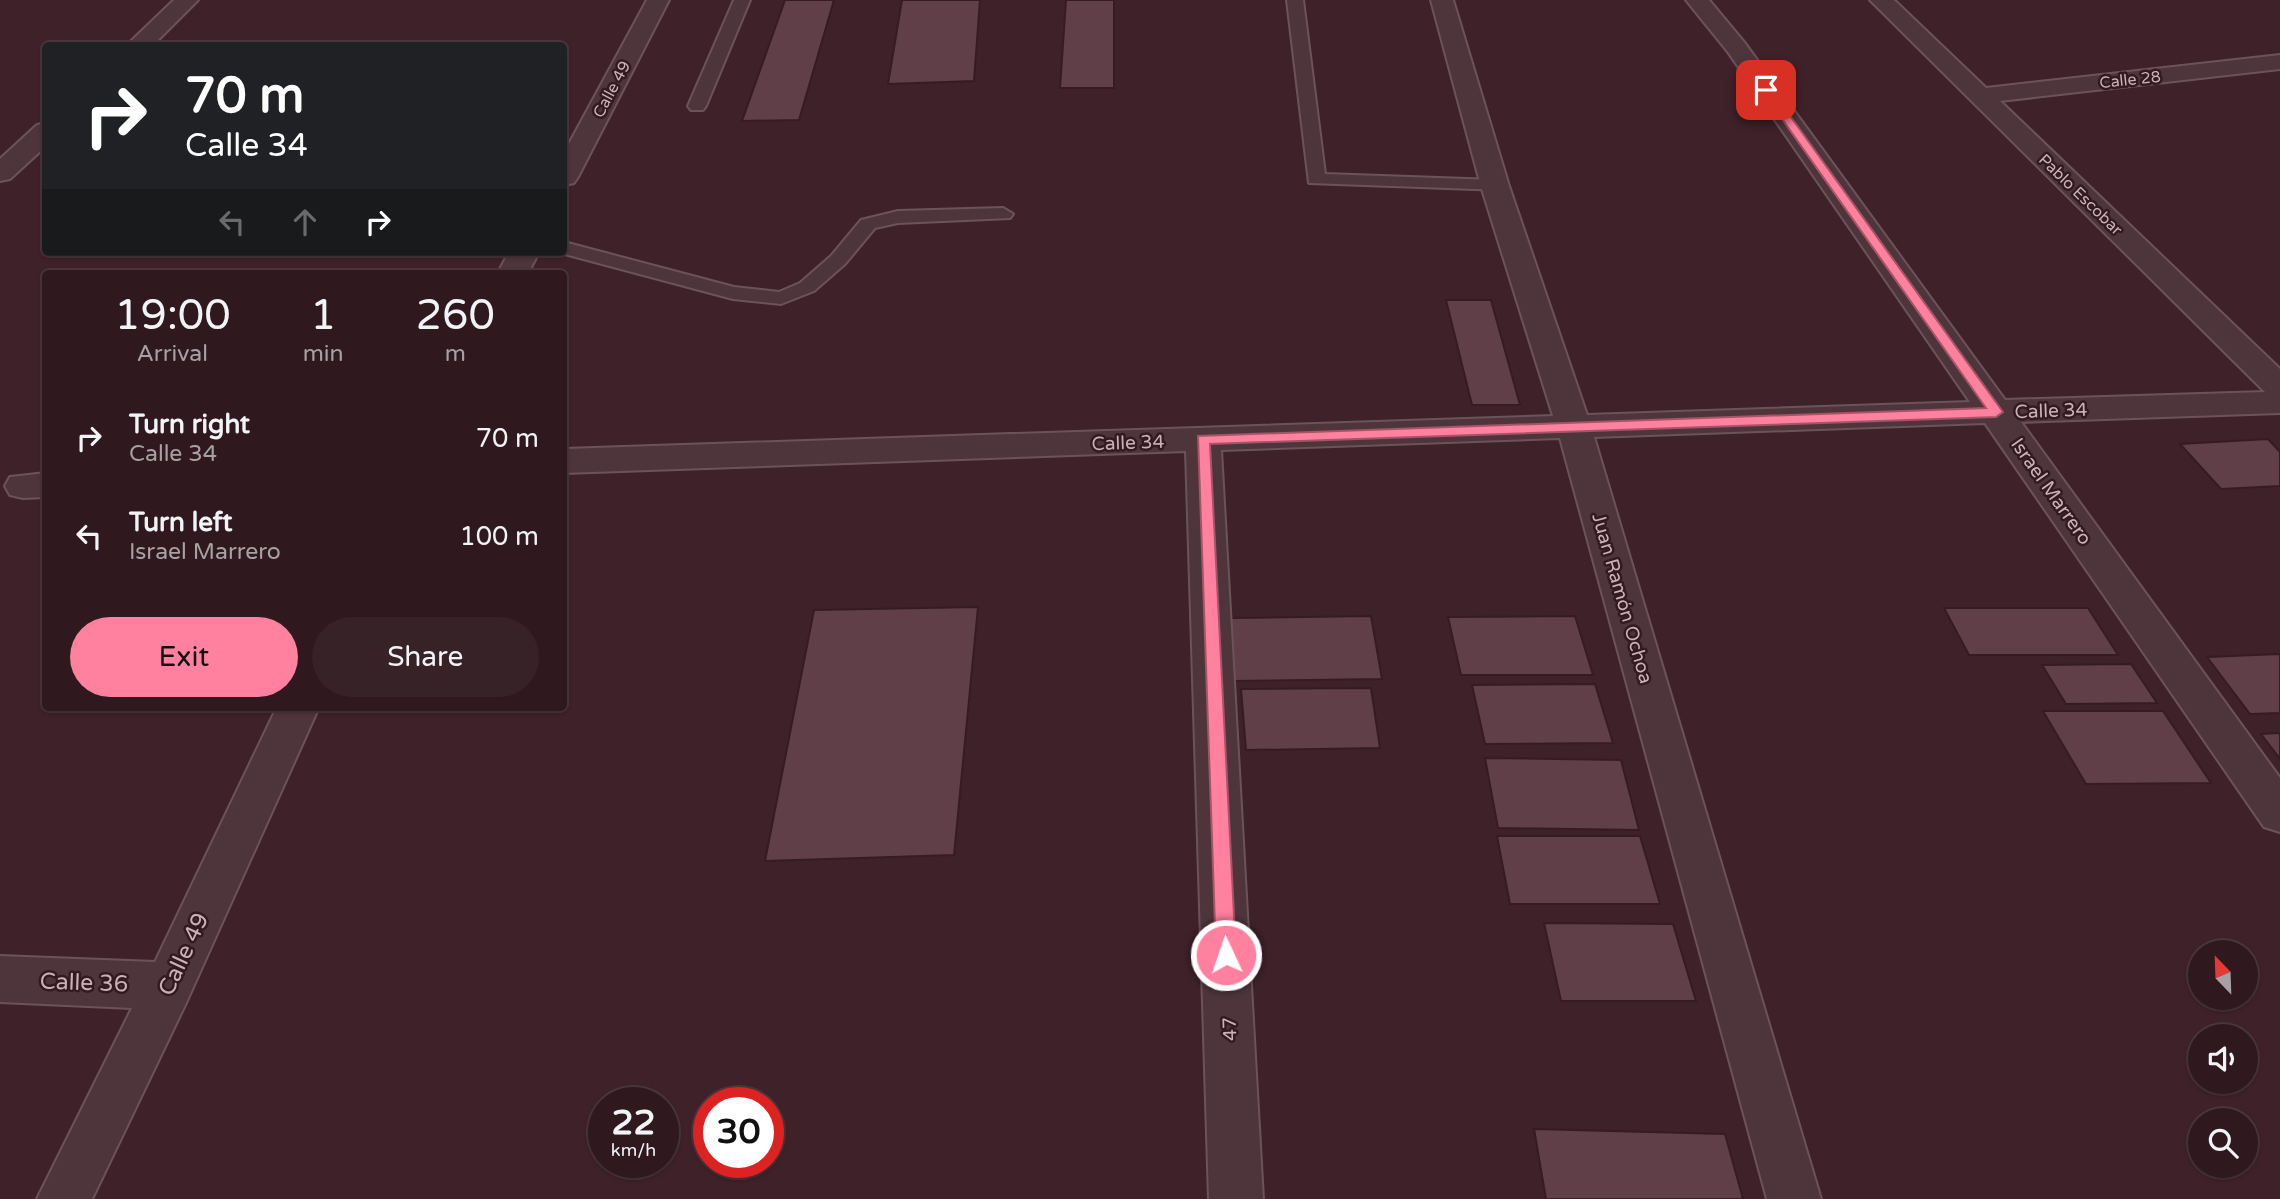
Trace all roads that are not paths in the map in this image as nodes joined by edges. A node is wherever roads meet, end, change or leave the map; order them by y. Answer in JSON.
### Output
{"nodes":[{"id":1,"x":187,"y":0,"type":"edge"},
{"id":2,"x":658,"y":0,"type":"edge"},
{"id":3,"x":742,"y":0,"type":"edge"},
{"id":4,"x":1296,"y":0,"type":"edge"},
{"id":5,"x":1442,"y":0,"type":"edge"},
{"id":6,"x":1697,"y":0,"type":"edge"},
{"id":7,"x":1881,"y":0,"type":"edge"},
{"id":8,"x":142,"y":42,"type":"edge"},
{"id":9,"x":2280,"y":62,"type":"edge"},
{"id":10,"x":1981,"y":96,"type":"junction"},
{"id":11,"x":697,"y":106,"type":"dead end"},
{"id":12,"x":42,"y":135,"type":"edge"},
{"id":13,"x":567,"y":167,"type":"edge"},
{"id":14,"x":1,"y":171,"type":"edge"},
{"id":15,"x":1494,"y":186,"type":"junction"},
{"id":16,"x":1003,"y":214,"type":"dead end"},
{"id":17,"x":567,"y":249,"type":"edge"},
{"id":18,"x":2280,"y":388,"type":"edge"},
{"id":19,"x":2280,"y":402,"type":"edge"},
{"id":20,"x":1996,"y":412,"type":"junction"},
{"id":21,"x":1574,"y":426,"type":"junction"},
{"id":22,"x":1203,"y":439,"type":"junction"},
{"id":23,"x":567,"y":461,"type":"edge"},
{"id":24,"x":296,"y":711,"type":"edge"},
{"id":25,"x":2280,"y":813,"type":"edge"},
{"id":26,"x":0,"y":979,"type":"edge"},
{"id":27,"x":169,"y":986,"type":"junction"},
{"id":28,"x":64,"y":1199,"type":"edge"},
{"id":29,"x":1236,"y":1199,"type":"edge"},
{"id":30,"x":1794,"y":1199,"type":"edge"}],
"edges":[{"from":1,"to":8,"type":"street"},
{"from":2,"to":13,"type":"street","name":"Calle 49"},
{"from":3,"to":11,"type":"lane"},
{"from":4,"to":15,"type":"lane"},
{"from":5,"to":15,"type":"street","name":"Juan Ramón Ochoa"},
{"from":6,"to":20,"type":"street","name":"Israel Marrero"},
{"from":7,"to":10,"type":"street","name":"Pablo Escobar"},
{"from":9,"to":10,"type":"street","name":"Calle 28"},
{"from":10,"to":18,"type":"street","name":"Pablo Escobar"},
{"from":12,"to":14,"type":"street"},
{"from":15,"to":21,"type":"street","name":"Juan Ramón Ochoa"},
{"from":16,"to":17,"type":"lane"},
{"from":19,"to":20,"type":"street","name":"Calle 34"},
{"from":20,"to":21,"type":"street","name":"Calle 34"},
{"from":20,"to":25,"type":"street","name":"Israel Marrero"},
{"from":21,"to":22,"type":"street","name":"Calle 34"},
{"from":21,"to":30,"type":"street","name":"Juan Ramón Ochoa"},
{"from":22,"to":23,"type":"street","name":"Calle 34"},
{"from":22,"to":29,"type":"street","name":"47"},
{"from":24,"to":27,"type":"street","name":"Calle 49"},
{"from":26,"to":27,"type":"street","name":"Calle 36"},
{"from":27,"to":28,"type":"street","name":"Calle 49"}]}
